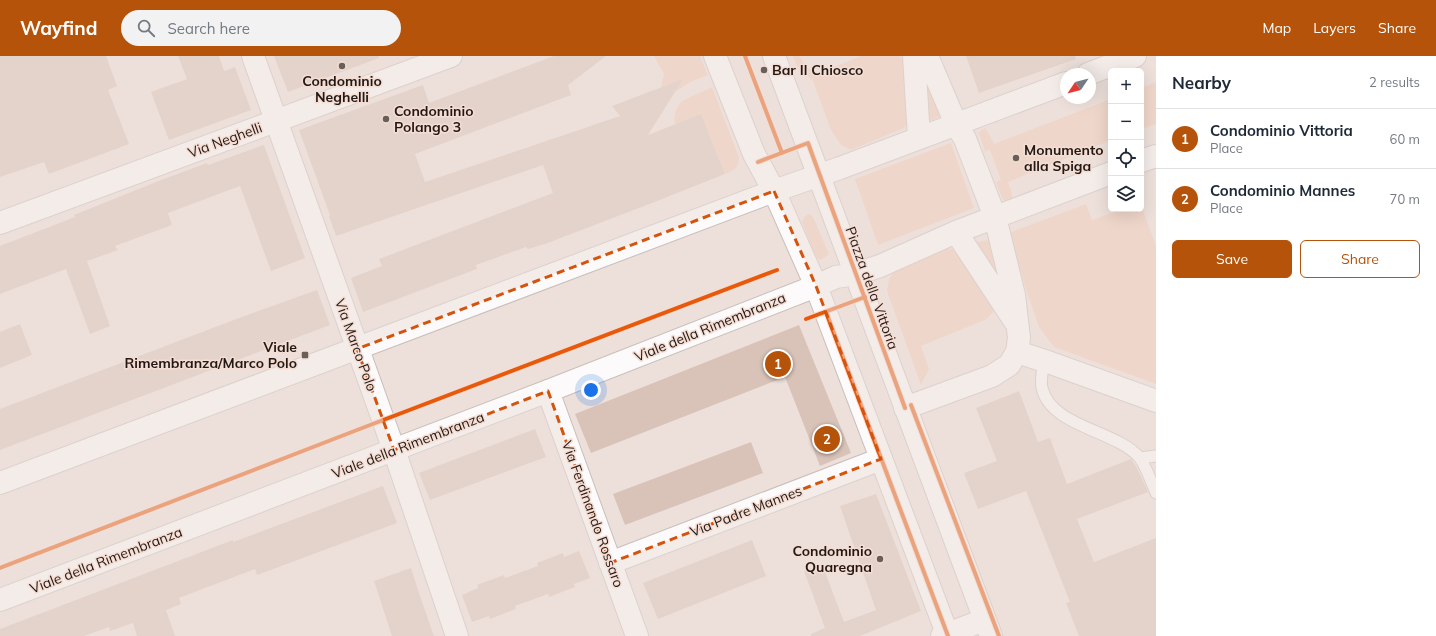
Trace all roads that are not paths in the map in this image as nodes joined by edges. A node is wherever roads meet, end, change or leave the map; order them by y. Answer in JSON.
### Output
{"nodes":[{"id":1,"x":253,"y":56,"type":"edge"},
{"id":2,"x":451,"y":56,"type":"edge"},
{"id":3,"x":715,"y":56,"type":"edge"},
{"id":4,"x":774,"y":56,"type":"edge"},
{"id":5,"x":914,"y":56,"type":"edge"},
{"id":6,"x":927,"y":56,"type":"edge"},
{"id":7,"x":1135,"y":56,"type":"edge"},
{"id":8,"x":1096,"y":71,"type":"edge"},
{"id":9,"x":1060,"y":86,"type":"edge"},
{"id":10,"x":276,"y":121,"type":"junction"},
{"id":11,"x":956,"y":124,"type":"junction"},
{"id":12,"x":919,"y":138,"type":"junction"},
{"id":13,"x":1156,"y":156,"type":"edge"},
{"id":14,"x":1144,"y":161,"type":"edge"},
{"id":15,"x":1108,"y":174,"type":"edge"},
{"id":16,"x":819,"y":176,"type":"junction"},
{"id":17,"x":774,"y":191,"type":"junction"},
{"id":18,"x":996,"y":217,"type":"junction"},
{"id":19,"x":0,"y":223,"type":"edge"},
{"id":20,"x":956,"y":232,"type":"junction"},
{"id":21,"x":856,"y":274,"type":"junction"},
{"id":22,"x":816,"y":286,"type":"junction"},
{"id":23,"x":1017,"y":325,"type":"junction"},
{"id":24,"x":357,"y":349,"type":"junction"},
{"id":25,"x":1017,"y":352,"type":"junction"},
{"id":26,"x":1044,"y":360,"type":"junction"},
{"id":27,"x":548,"y":391,"type":"junction"},
{"id":28,"x":1156,"y":401,"type":"edge"},
{"id":29,"x":905,"y":408,"type":"junction"},
{"id":30,"x":394,"y":450,"type":"junction"},
{"id":31,"x":1156,"y":456,"type":"edge"},
{"id":32,"x":1140,"y":458,"type":"junction"},
{"id":33,"x":881,"y":459,"type":"junction"},
{"id":34,"x":0,"y":483,"type":"edge"},
{"id":35,"x":1156,"y":493,"type":"edge"},
{"id":36,"x":610,"y":562,"type":"junction"},
{"id":37,"x":0,"y":600,"type":"edge"},
{"id":38,"x":987,"y":628,"type":"edge"},
{"id":39,"x":946,"y":635,"type":"edge"},
{"id":40,"x":457,"y":636,"type":"edge"},
{"id":41,"x":637,"y":636,"type":"edge"}],
"edges":[{"from":1,"to":10,"type":"street","name":"Via Marco Polo"},
{"from":2,"to":10,"type":"street","name":"Via Neghelli"},
{"from":3,"to":17,"type":"street"},
{"from":4,"to":16,"type":"street","name":"Piazza della Vittoria"},
{"from":5,"to":12,"type":"street"},
{"from":6,"to":11,"type":"street"},
{"from":7,"to":8,"type":"street"},
{"from":9,"to":11,"type":"street"},
{"from":10,"to":19,"type":"street","name":"Via Neghelli"},
{"from":10,"to":24,"type":"street","name":"Via Marco Polo"},
{"from":11,"to":12,"type":"street"},
{"from":11,"to":18,"type":"street"},
{"from":12,"to":16,"type":"street"},
{"from":13,"to":14,"type":"street"},
{"from":15,"to":18,"type":"street","name":"Piazza della Vittoria"},
{"from":16,"to":17,"type":"street"},
{"from":16,"to":21,"type":"street","name":"Piazza della Vittoria"},
{"from":17,"to":22,"type":"street"},
{"from":17,"to":24,"type":"street"},
{"from":18,"to":20,"type":"street","name":"Piazza della Vittoria"},
{"from":18,"to":23,"type":"street"},
{"from":20,"to":21,"type":"street","name":"Piazza della Vittoria"},
{"from":20,"to":23,"type":"street"},
{"from":21,"to":22,"type":"street","name":"Piazza della Vittoria"},
{"from":21,"to":29,"type":"street","name":"Piazza della Vittoria"},
{"from":22,"to":27,"type":"street","name":"Viale della Rimembranza"},
{"from":22,"to":33,"type":"street"},
{"from":23,"to":25,"type":"street"},
{"from":24,"to":30,"type":"street","name":"Via Marco Polo"},
{"from":24,"to":34,"type":"street"},
{"from":25,"to":26,"type":"street"},
{"from":25,"to":29,"type":"street"},
{"from":26,"to":28,"type":"street"},
{"from":26,"to":32,"type":"lane"},
{"from":27,"to":30,"type":"street","name":"Viale della Rimembranza"},
{"from":27,"to":36,"type":"street","name":"Via Ferdinando Rossaro"},
{"from":29,"to":38,"type":"street","name":"Piazza della Vittoria"},
{"from":30,"to":37,"type":"street","name":"Viale della Rimembranza"},
{"from":30,"to":40,"type":"street","name":"Via Marco Polo"},
{"from":31,"to":32,"type":"lane"},
{"from":32,"to":35,"type":"lane"},
{"from":33,"to":36,"type":"street","name":"Via Padre Mannes"},
{"from":33,"to":39,"type":"street"},
{"from":36,"to":41,"type":"street","name":"Via Ferdinando Rossaro"},
{"from":38,"to":39,"type":"street"}]}
